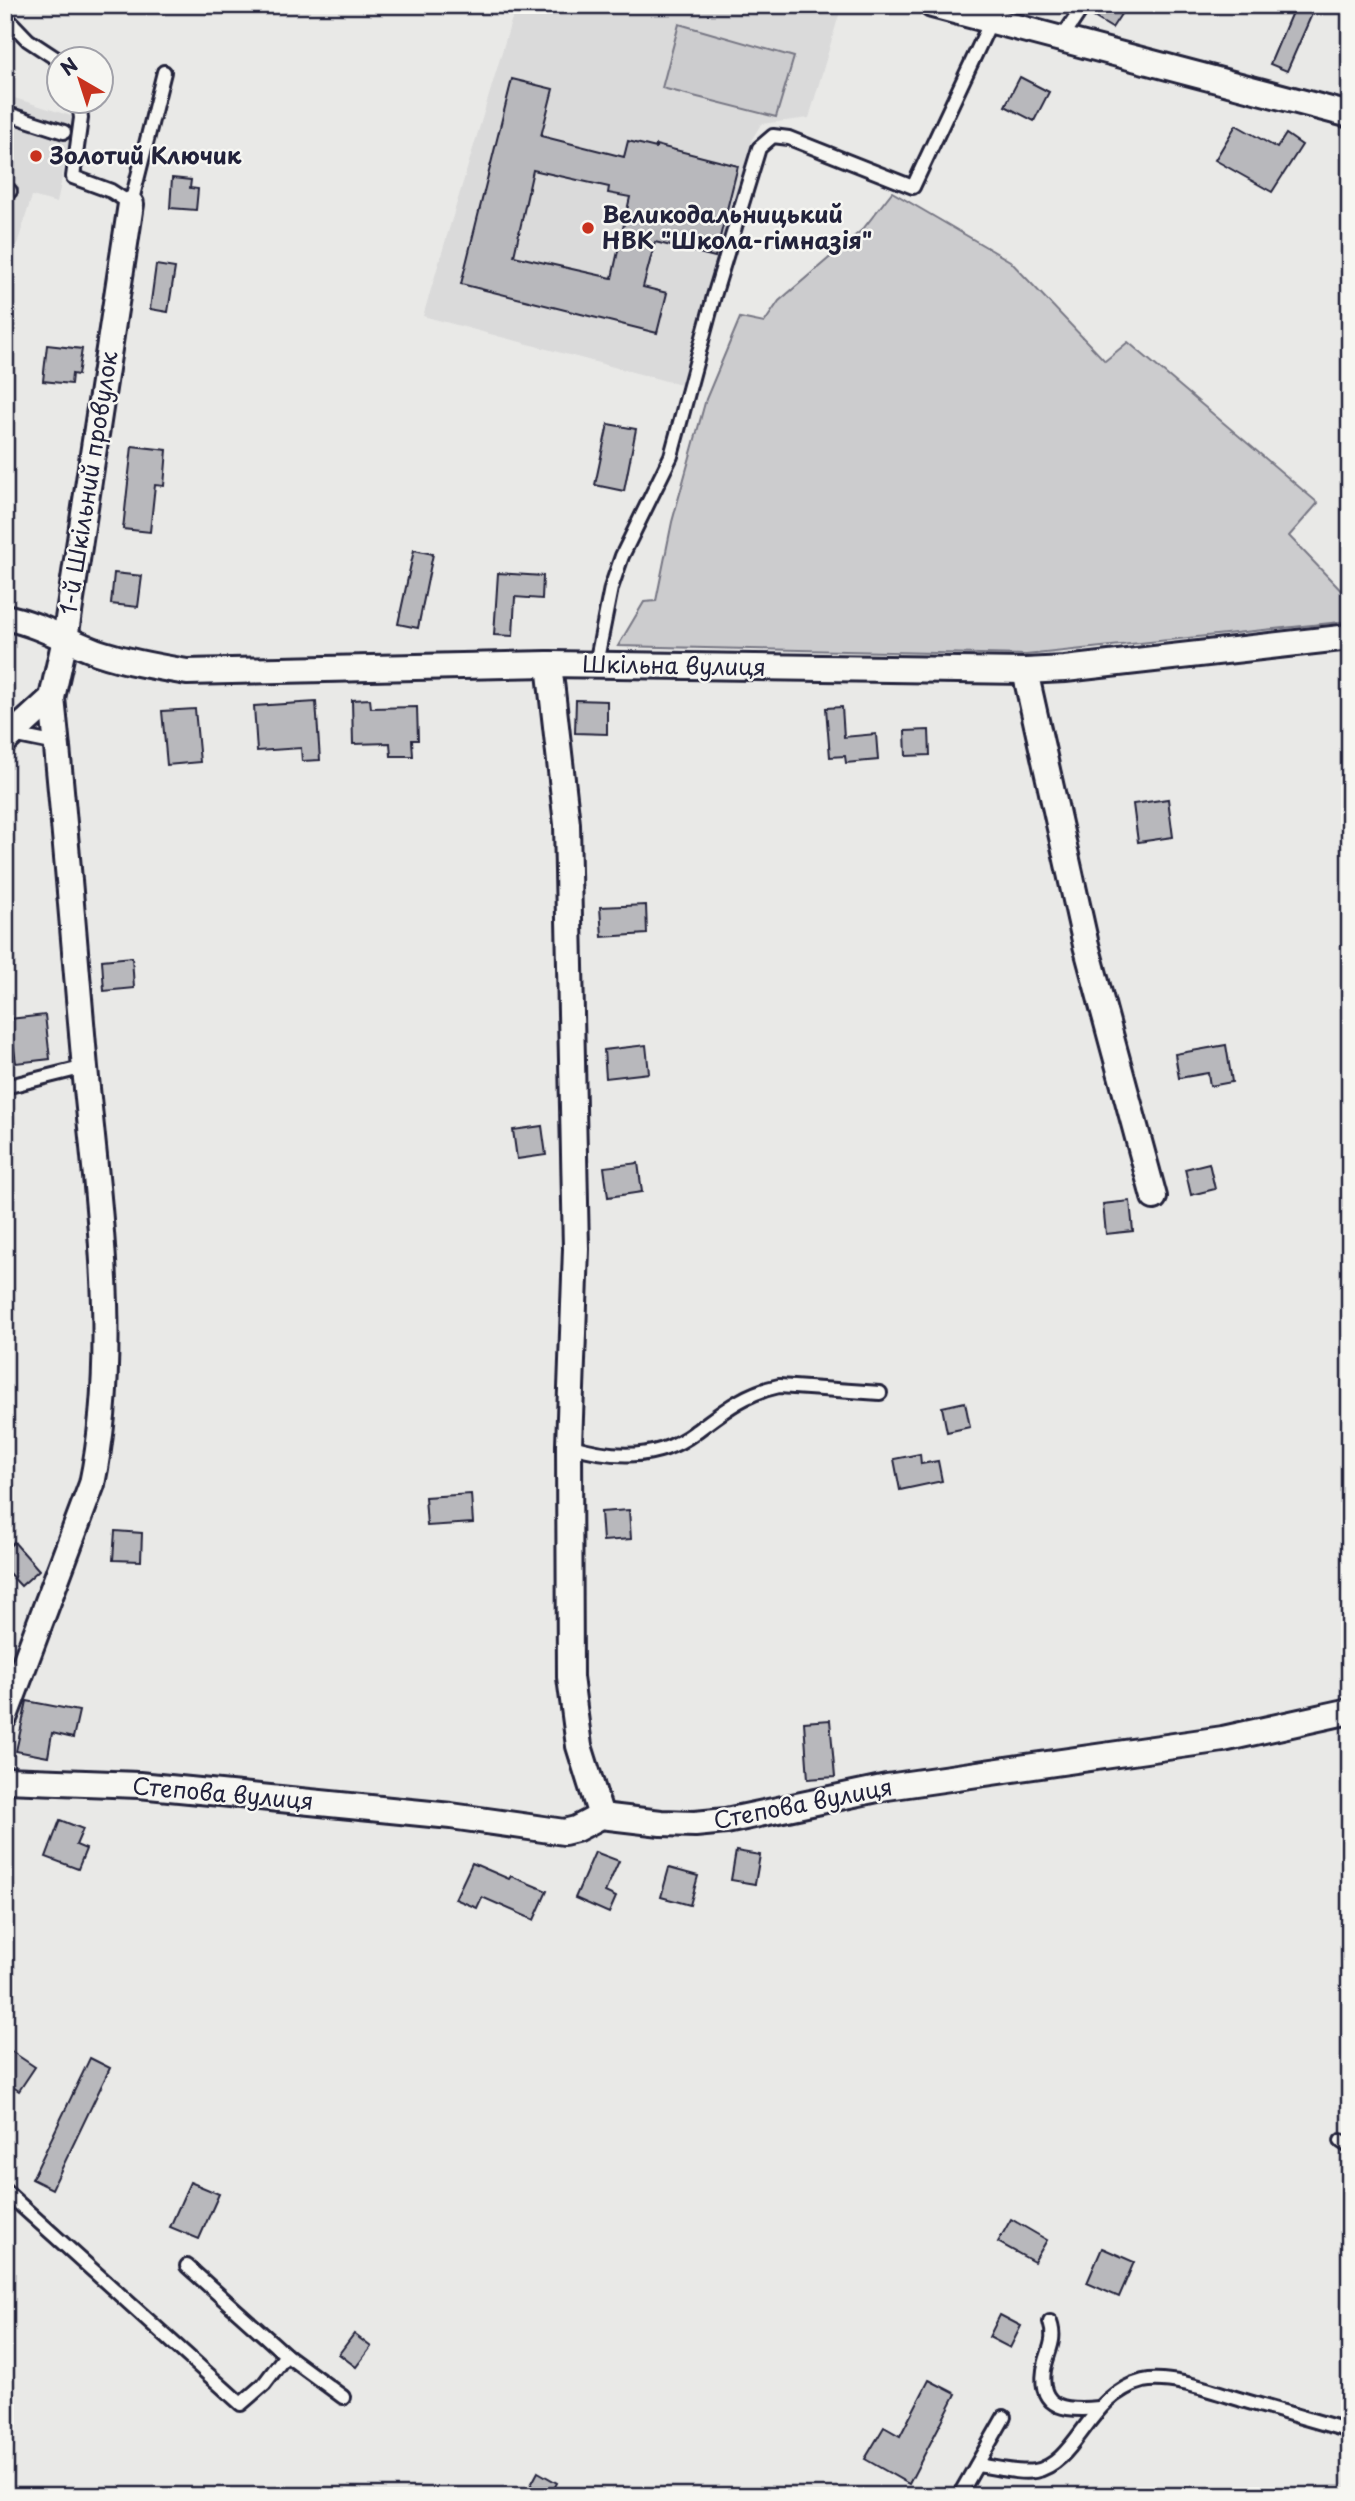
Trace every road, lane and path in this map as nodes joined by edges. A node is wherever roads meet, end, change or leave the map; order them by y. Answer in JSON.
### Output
{"nodes":[{"id":1,"x":933,"y":5,"type":"edge"},
{"id":2,"x":1084,"y":5,"type":"edge"},
{"id":3,"x":5,"y":16,"type":"edge"},
{"id":4,"x":991,"y":21,"type":"junction"},
{"id":5,"x":1062,"y":38,"type":"junction"},
{"id":6,"x":46,"y":52,"type":"edge"},
{"id":7,"x":164,"y":72,"type":"dead end"},
{"id":8,"x":5,"y":114,"type":"edge"},
{"id":9,"x":1350,"y":115,"type":"edge"},
{"id":10,"x":81,"y":116,"type":"edge"},
{"id":11,"x":64,"y":132,"type":"dead end"},
{"id":12,"x":131,"y":204,"type":"junction"},
{"id":13,"x":5,"y":617,"type":"edge"},
{"id":14,"x":1350,"y":637,"type":"edge"},
{"id":15,"x":65,"y":639,"type":"junction"},
{"id":16,"x":550,"y":664,"type":"junction"},
{"id":17,"x":596,"y":664,"type":"junction"},
{"id":18,"x":1025,"y":671,"type":"junction"},
{"id":19,"x":52,"y":698,"type":"junction"},
{"id":20,"x":9,"y":738,"type":"edge"},
{"id":21,"x":57,"y":744,"type":"junction"},
{"id":22,"x":85,"y":1067,"type":"junction"},
{"id":23,"x":5,"y":1087,"type":"edge"},
{"id":24,"x":1154,"y":1197,"type":"dead end"},
{"id":25,"x":880,"y":1393,"type":"dead end"},
{"id":26,"x":569,"y":1445,"type":"junction"},
{"id":27,"x":1350,"y":1711,"type":"edge"},
{"id":28,"x":5,"y":1716,"type":"edge"},
{"id":29,"x":5,"y":1780,"type":"edge"},
{"id":30,"x":601,"y":1816,"type":"junction"},
{"id":31,"x":5,"y":2191,"type":"edge"},
{"id":32,"x":187,"y":2266,"type":"dead end"},
{"id":33,"x":1051,"y":2322,"type":"dead end"},
{"id":34,"x":286,"y":2355,"type":"junction"},
{"id":35,"x":343,"y":2397,"type":"dead end"},
{"id":36,"x":1099,"y":2408,"type":"junction"},
{"id":37,"x":1004,"y":2417,"type":"dead end"},
{"id":38,"x":1350,"y":2431,"type":"edge"},
{"id":39,"x":977,"y":2465,"type":"junction"},
{"id":40,"x":959,"y":2496,"type":"edge"}],
"edges":[{"from":1,"to":4,"type":"street"},
{"from":2,"to":5,"type":"lane"},
{"from":3,"to":6,"type":"lane"},
{"from":4,"to":5,"type":"street"},
{"from":4,"to":17,"type":"lane"},
{"from":5,"to":9,"type":"street"},
{"from":7,"to":12,"type":"lane"},
{"from":8,"to":11,"type":"lane"},
{"from":10,"to":12,"type":"lane"},
{"from":12,"to":15,"type":"street","name":"1-й Шкільний провулок"},
{"from":13,"to":15,"type":"street","name":"Шкільна вулиця"},
{"from":14,"to":18,"type":"street","name":"Шкільна вулиця"},
{"from":15,"to":16,"type":"street","name":"Шкільна вулиця"},
{"from":15,"to":19,"type":"street","name":"1-й Шкільний провулок"},
{"from":16,"to":17,"type":"street","name":"Шкільна вулиця"},
{"from":16,"to":26,"type":"street"},
{"from":17,"to":18,"type":"street","name":"Шкільна вулиця"},
{"from":18,"to":24,"type":"street"},
{"from":19,"to":20,"type":"street"},
{"from":19,"to":21,"type":"street","name":"1-й Шкільний провулок"},
{"from":20,"to":21,"type":"lane"},
{"from":21,"to":22,"type":"street","name":"1-й Шкільний провулок"},
{"from":22,"to":23,"type":"lane"},
{"from":22,"to":28,"type":"street","name":"1-й Шкільний провулок"},
{"from":25,"to":26,"type":"lane"},
{"from":26,"to":30,"type":"street"},
{"from":27,"to":30,"type":"street","name":"Степова вулиця"},
{"from":29,"to":30,"type":"street","name":"Степова вулиця"},
{"from":31,"to":34,"type":"lane"},
{"from":32,"to":34,"type":"lane"},
{"from":33,"to":36,"type":"lane"},
{"from":34,"to":35,"type":"lane"},
{"from":36,"to":38,"type":"lane"},
{"from":36,"to":39,"type":"lane"},
{"from":37,"to":39,"type":"lane"},
{"from":39,"to":40,"type":"lane"}]}
